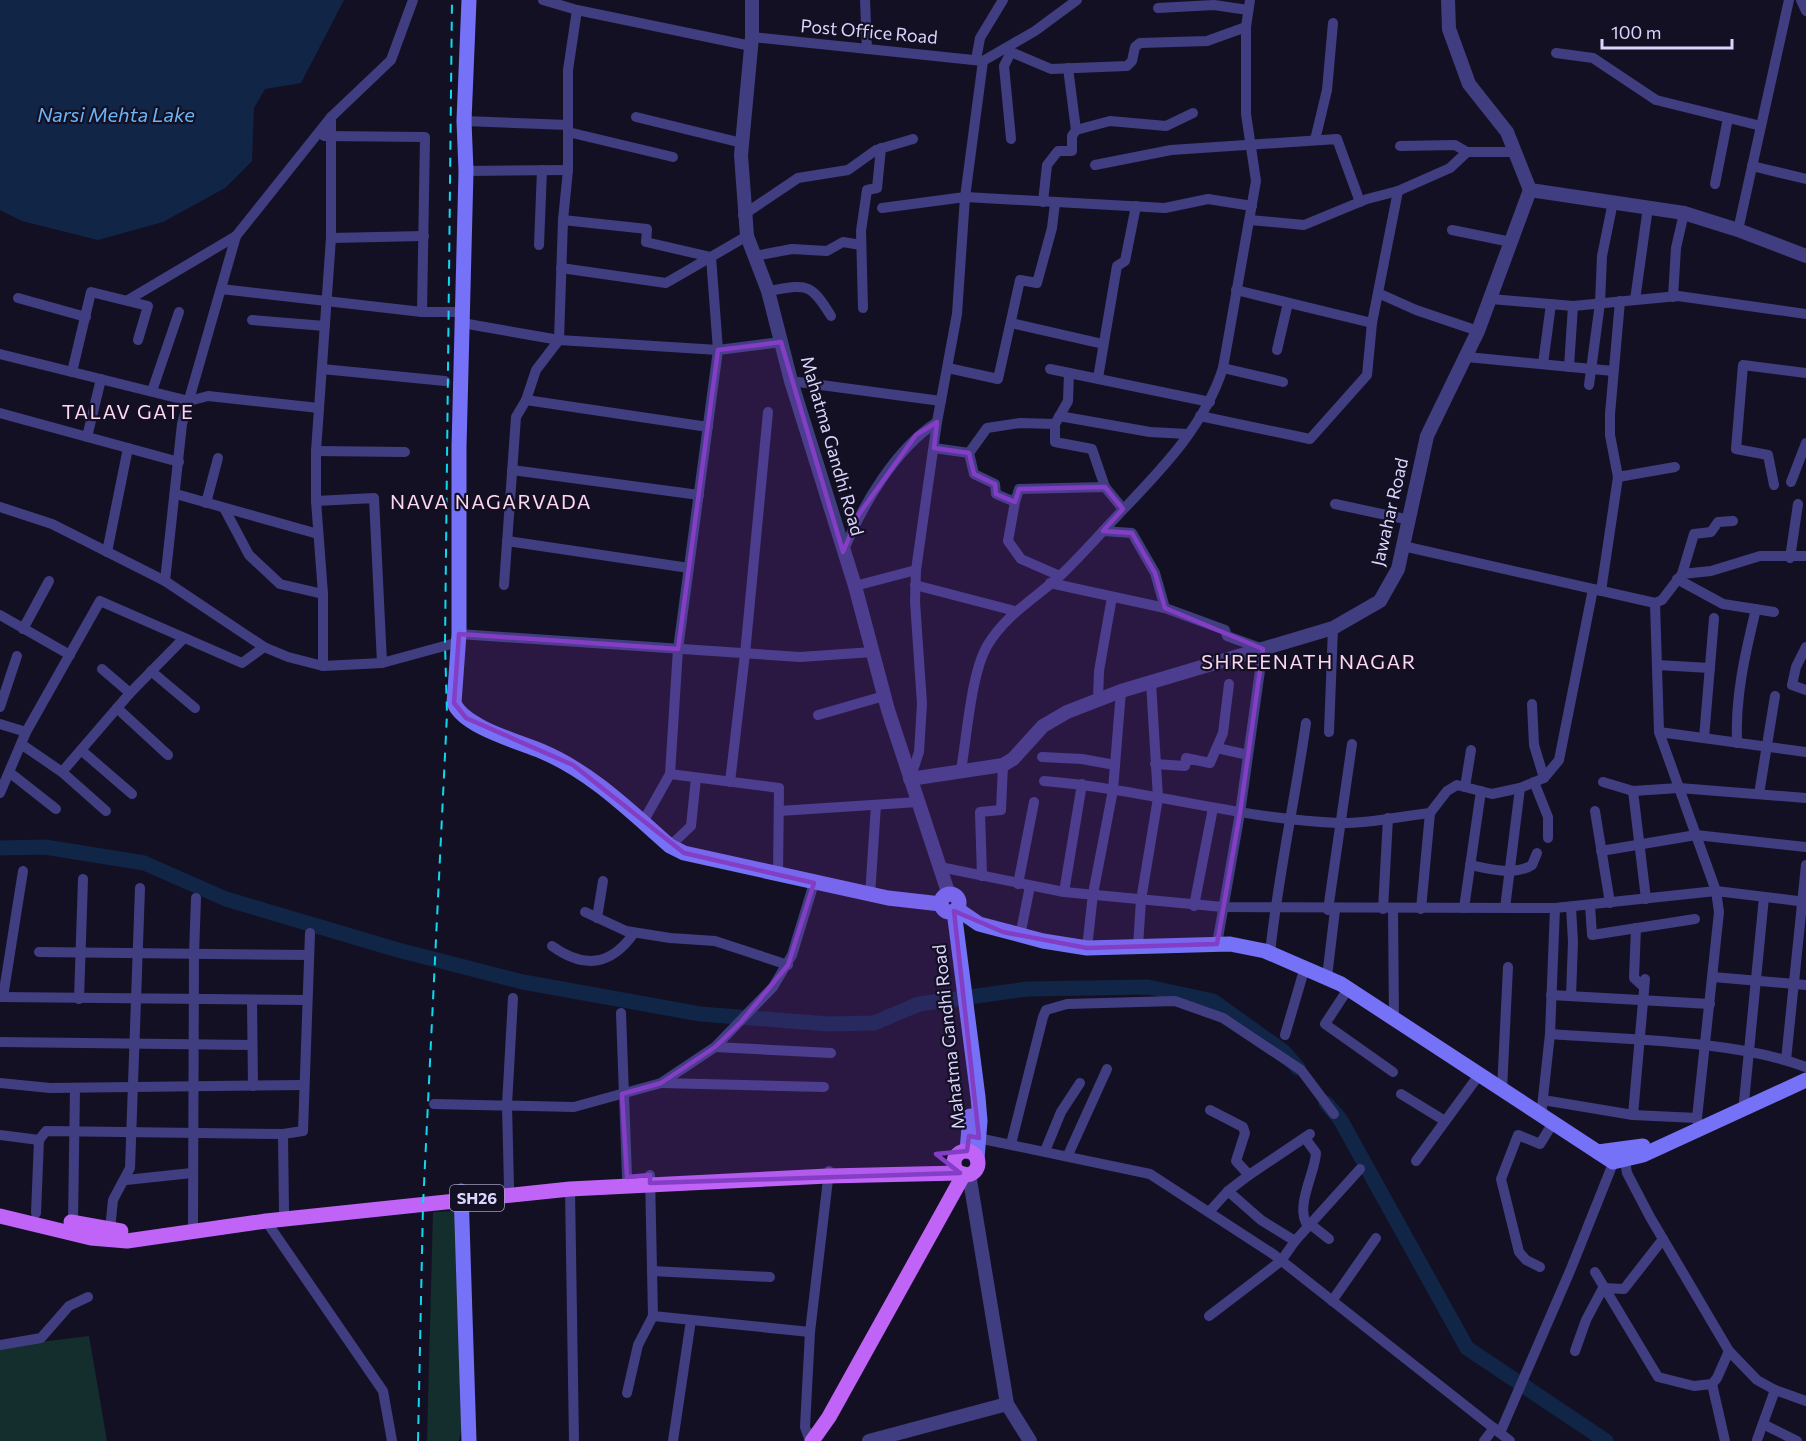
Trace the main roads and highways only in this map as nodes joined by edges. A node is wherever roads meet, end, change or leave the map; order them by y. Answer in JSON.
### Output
{"nodes":[{"id":1,"x":469,"y":1,"type":"edge"},
{"id":2,"x":949,"y":906,"type":"junction"},
{"id":3,"x":1806,"y":1067,"type":"edge"},
{"id":4,"x":1806,"y":1080,"type":"edge"},
{"id":5,"x":1698,"y":1124,"type":"junction"},
{"id":6,"x":973,"y":1146,"type":"junction"},
{"id":7,"x":962,"y":1172,"type":"junction"},
{"id":8,"x":650,"y":1179,"type":"junction"},
{"id":9,"x":462,"y":1196,"type":"junction"},
{"id":10,"x":0,"y":1208,"type":"edge"},
{"id":11,"x":0,"y":1216,"type":"edge"},
{"id":12,"x":76,"y":1228,"type":"junction"},
{"id":13,"x":469,"y":1441,"type":"edge"},
{"id":14,"x":811,"y":1441,"type":"edge"}],
"edges":[{"from":1,"to":2,"type":"main road"},
{"from":2,"to":5,"type":"main road"},
{"from":2,"to":6,"type":"main road","name":"Mahatma Gandhi Road"},
{"from":3,"to":5,"type":"main road"},
{"from":4,"to":5,"type":"main road"},
{"from":6,"to":7,"type":"main road"},
{"from":6,"to":7,"type":"main road"},
{"from":7,"to":8,"type":"main road","number":"SH26"},
{"from":7,"to":14,"type":"main road"},
{"from":8,"to":9,"type":"main road","number":"SH26"},
{"from":8,"to":9,"type":"main road","number":"SH26"},
{"from":9,"to":12,"type":"main road","number":"SH26"},
{"from":9,"to":12,"type":"main road","number":"SH26"},
{"from":9,"to":13,"type":"main road"},
{"from":10,"to":12,"type":"main road","number":"SH26"},
{"from":11,"to":12,"type":"main road","number":"SH26"}]}
